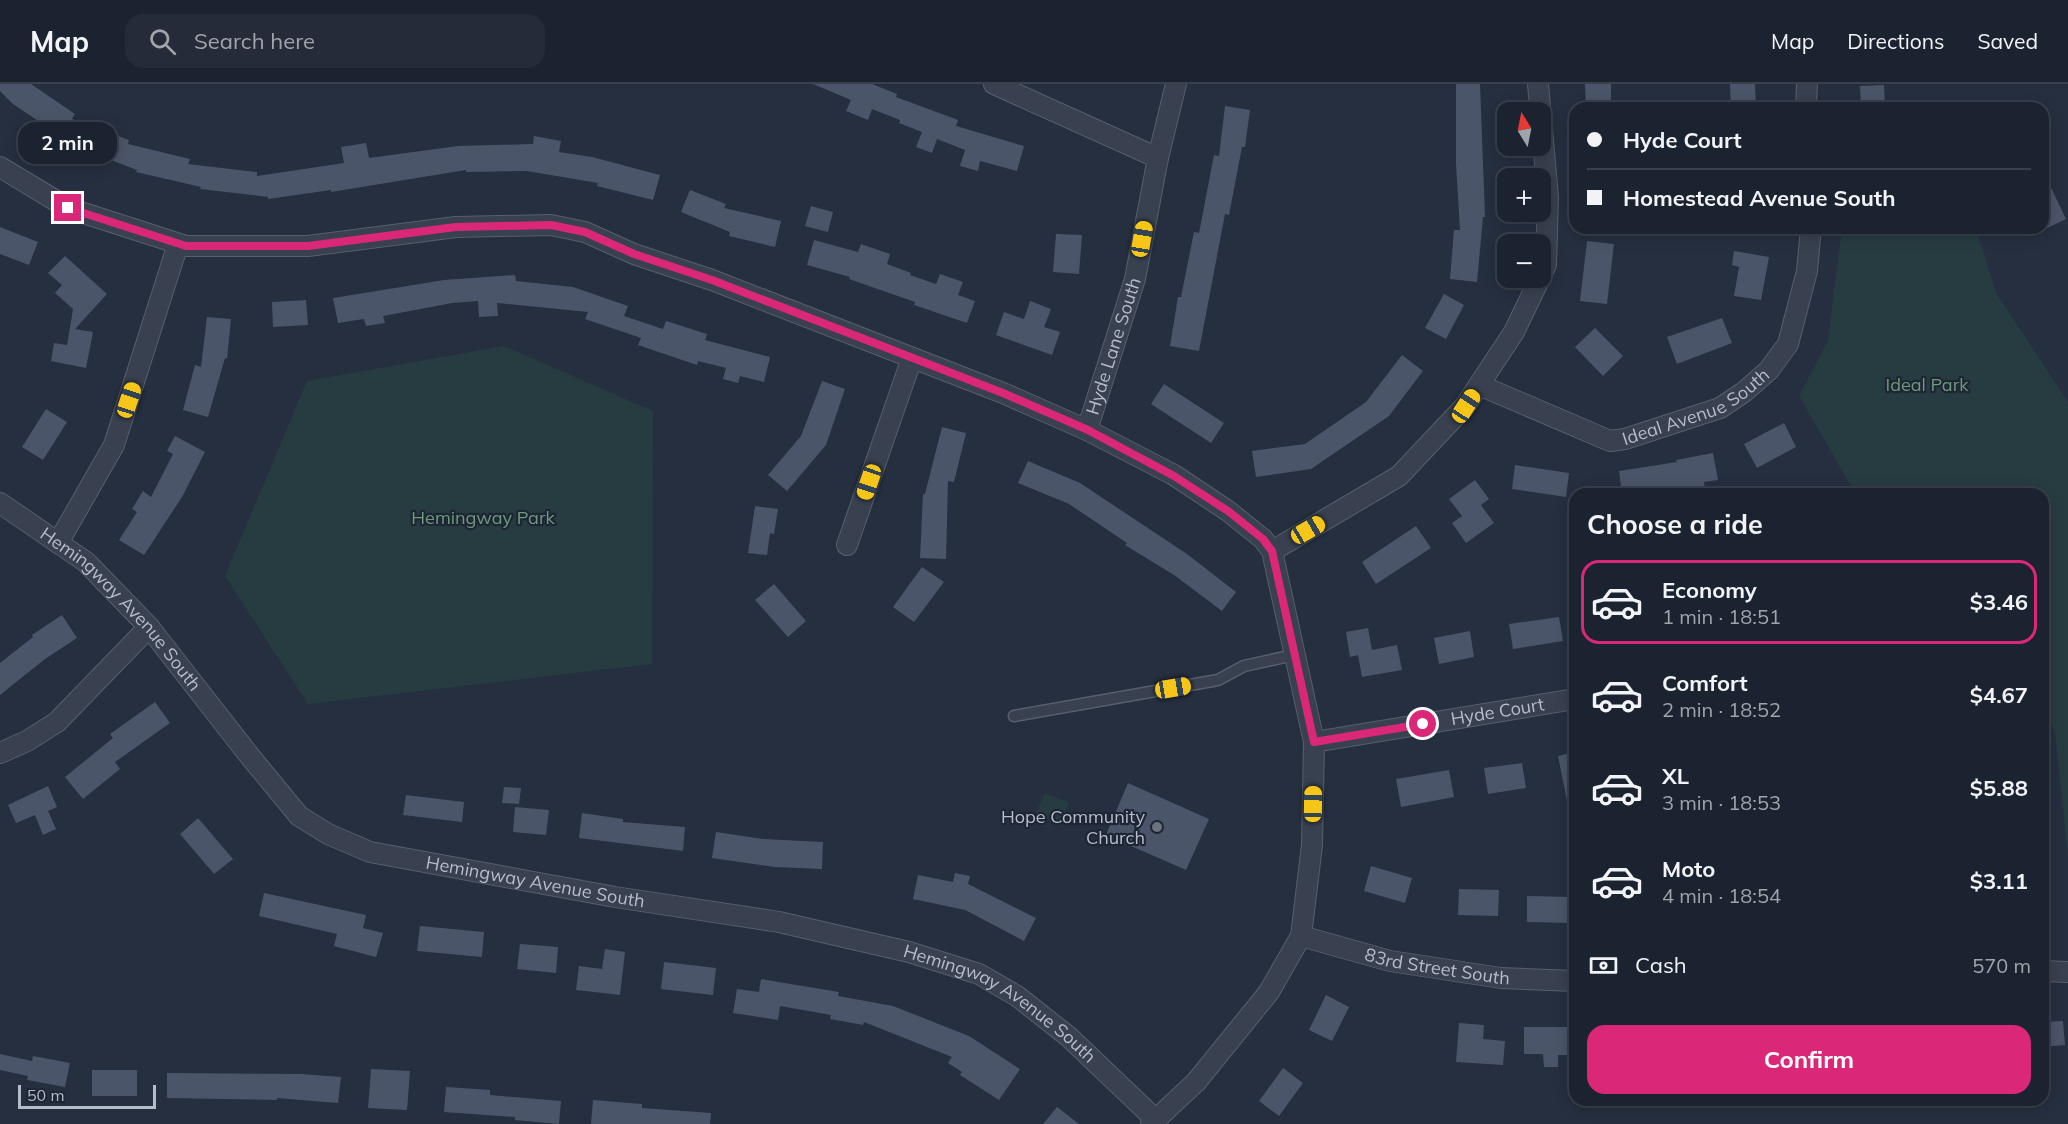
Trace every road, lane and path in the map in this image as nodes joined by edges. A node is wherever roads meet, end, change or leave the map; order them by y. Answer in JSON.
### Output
{"nodes":[{"id":1,"x":994,"y":84,"type":"edge"},
{"id":2,"x":1176,"y":84,"type":"edge"},
{"id":3,"x":1538,"y":84,"type":"edge"},
{"id":4,"x":1807,"y":84,"type":"edge"},
{"id":5,"x":1806,"y":102,"type":"edge"},
{"id":6,"x":1158,"y":158,"type":"junction"},
{"id":7,"x":0,"y":167,"type":"edge"},
{"id":8,"x":1547,"y":234,"type":"edge"},
{"id":9,"x":1810,"y":234,"type":"edge"},
{"id":10,"x":178,"y":244,"type":"junction"},
{"id":11,"x":1535,"y":288,"type":"edge"},
{"id":12,"x":912,"y":358,"type":"junction"},
{"id":13,"x":1479,"y":385,"type":"junction"},
{"id":14,"x":1088,"y":430,"type":"junction"},
{"id":15,"x":0,"y":503,"type":"edge"},
{"id":16,"x":57,"y":543,"type":"junction"},
{"id":17,"x":847,"y":545,"type":"dead end"},
{"id":18,"x":1272,"y":551,"type":"junction"},
{"id":19,"x":150,"y":627,"type":"junction"},
{"id":20,"x":1294,"y":655,"type":"junction"},
{"id":21,"x":1569,"y":700,"type":"edge"},
{"id":22,"x":1014,"y":716,"type":"dead end"},
{"id":23,"x":1314,"y":742,"type":"junction"},
{"id":24,"x":0,"y":753,"type":"edge"},
{"id":25,"x":1301,"y":936,"type":"junction"},
{"id":26,"x":2049,"y":971,"type":"edge"},
{"id":27,"x":2068,"y":972,"type":"edge"},
{"id":28,"x":1569,"y":981,"type":"edge"},
{"id":29,"x":1153,"y":1122,"type":"edge"}],
"edges":[{"from":1,"to":6,"type":"street"},
{"from":2,"to":6,"type":"street","name":"Hyde Lane South"},
{"from":3,"to":8,"type":"street"},
{"from":4,"to":5,"type":"street"},
{"from":6,"to":14,"type":"street","name":"Hyde Lane South"},
{"from":7,"to":10,"type":"street"},
{"from":9,"to":13,"type":"street","name":"Ideal Avenue South"},
{"from":10,"to":12,"type":"street"},
{"from":10,"to":16,"type":"street"},
{"from":11,"to":13,"type":"street"},
{"from":12,"to":14,"type":"street"},
{"from":12,"to":17,"type":"street"},
{"from":13,"to":18,"type":"street"},
{"from":14,"to":18,"type":"street"},
{"from":15,"to":16,"type":"street","name":"Hemingway Avenue South"},
{"from":16,"to":19,"type":"street","name":"Hemingway Avenue South"},
{"from":18,"to":20,"type":"street"},
{"from":19,"to":24,"type":"street"},
{"from":19,"to":29,"type":"street","name":"Hemingway Avenue South"},
{"from":20,"to":22,"type":"lane"},
{"from":20,"to":23,"type":"street"},
{"from":21,"to":23,"type":"street","name":"Hyde Court"},
{"from":23,"to":25,"type":"street"},
{"from":25,"to":28,"type":"street","name":"83rd Street South"},
{"from":25,"to":29,"type":"street"},
{"from":26,"to":27,"type":"street"}]}
